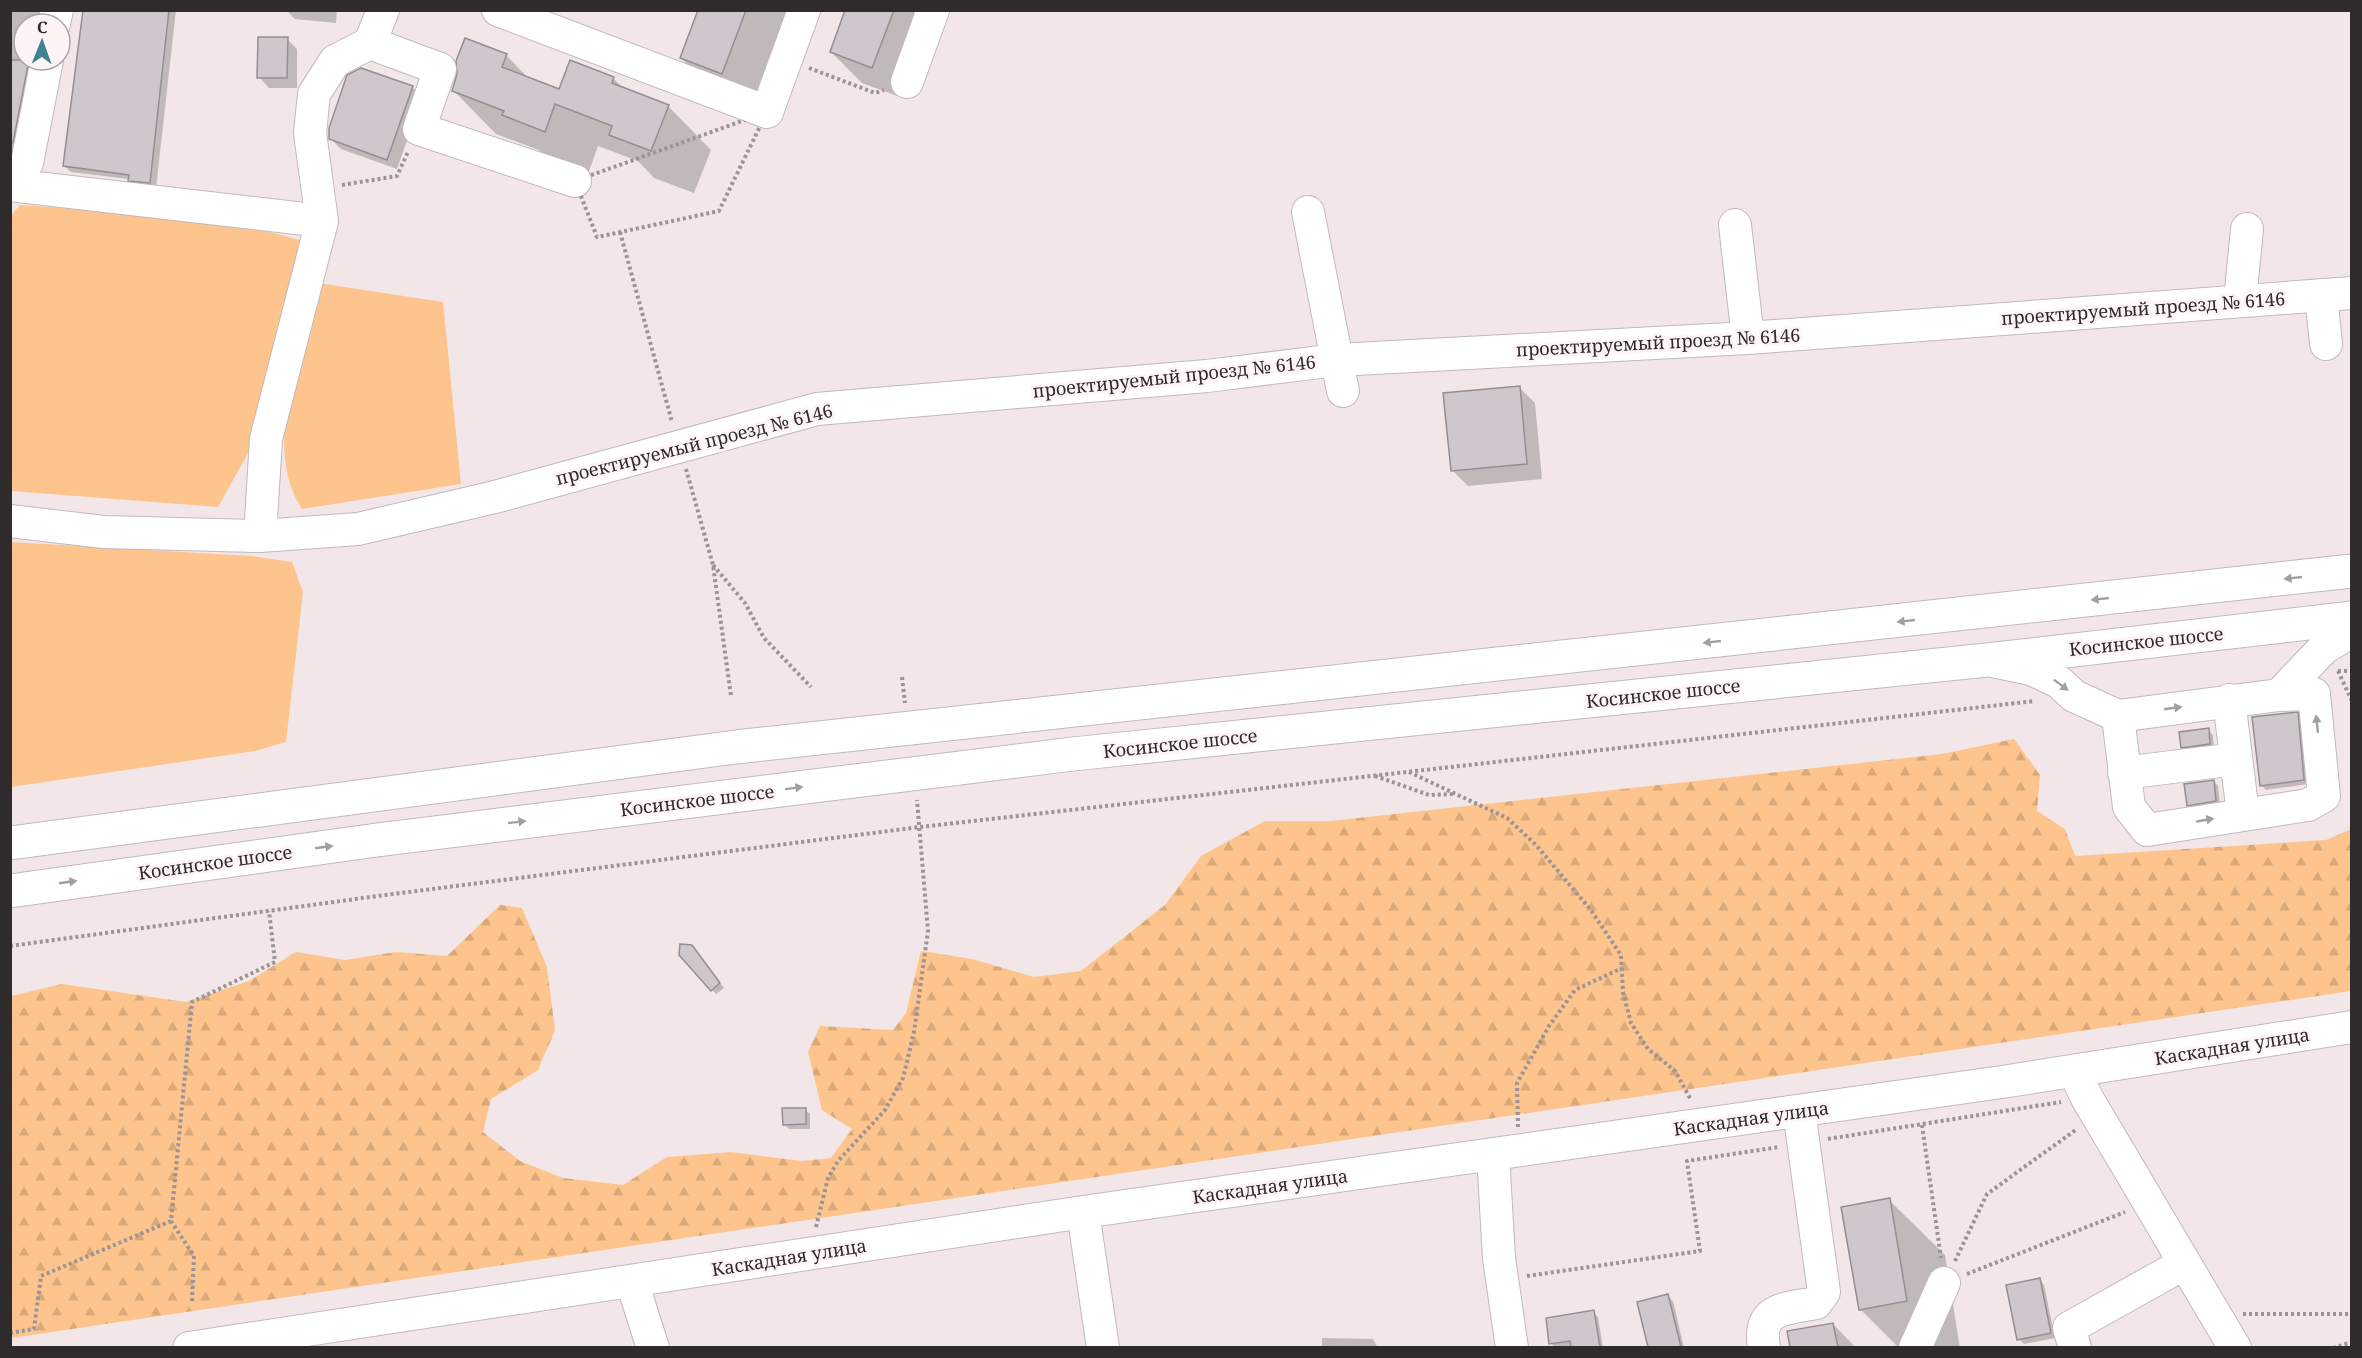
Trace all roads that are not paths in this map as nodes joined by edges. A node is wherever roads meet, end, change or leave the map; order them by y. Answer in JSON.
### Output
{"nodes":[{"id":1,"x":383,"y":10,"type":"edge"},
{"id":2,"x":498,"y":10,"type":"edge"},
{"id":3,"x":804,"y":10,"type":"edge"},
{"id":4,"x":933,"y":10,"type":"edge"},
{"id":5,"x":370,"y":43,"type":"junction"},
{"id":6,"x":45,"y":72,"type":"edge"},
{"id":7,"x":907,"y":81,"type":"road end"},
{"id":8,"x":10,"y":177,"type":"edge"},
{"id":9,"x":575,"y":181,"type":"road end"},
{"id":10,"x":10,"y":185,"type":"edge"},
{"id":11,"x":1308,"y":212,"type":"dead end"},
{"id":12,"x":322,"y":221,"type":"junction"},
{"id":13,"x":1735,"y":225,"type":"dead end"},
{"id":14,"x":2247,"y":229,"type":"dead end"},
{"id":15,"x":2352,"y":292,"type":"edge"},
{"id":16,"x":2321,"y":295,"type":"junction"},
{"id":17,"x":2240,"y":301,"type":"junction"},
{"id":18,"x":1748,"y":338,"type":"junction"},
{"id":19,"x":2326,"y":344,"type":"dead end"},
{"id":20,"x":1337,"y":360,"type":"junction"},
{"id":21,"x":1343,"y":390,"type":"dead end"},
{"id":22,"x":10,"y":520,"type":"edge"},
{"id":23,"x":260,"y":537,"type":"junction"},
{"id":24,"x":2352,"y":571,"type":"edge"},
{"id":25,"x":2352,"y":618,"type":"edge"},
{"id":26,"x":2352,"y":632,"type":"edge"},
{"id":27,"x":1987,"y":660,"type":"junction"},
{"id":28,"x":2288,"y":685,"type":"junction"},
{"id":29,"x":2229,"y":700,"type":"junction"},
{"id":30,"x":2118,"y":716,"type":"junction"},
{"id":31,"x":2236,"y":759,"type":"junction"},
{"id":32,"x":2124,"y":773,"type":"junction"},
{"id":33,"x":2243,"y":814,"type":"junction"},
{"id":34,"x":10,"y":843,"type":"edge"},
{"id":35,"x":10,"y":891,"type":"edge"},
{"id":36,"x":2352,"y":1027,"type":"edge"},
{"id":37,"x":2074,"y":1071,"type":"junction"},
{"id":38,"x":1799,"y":1111,"type":"junction"},
{"id":39,"x":1493,"y":1155,"type":"junction"},
{"id":40,"x":1083,"y":1212,"type":"junction"},
{"id":41,"x":2185,"y":1263,"type":"junction"},
{"id":42,"x":632,"y":1282,"type":"junction"},
{"id":43,"x":1944,"y":1283,"type":"road end"},
{"id":44,"x":259,"y":1342,"type":"edge"},
{"id":45,"x":189,"y":1347,"type":"edge"},
{"id":46,"x":653,"y":1347,"type":"edge"},
{"id":47,"x":1103,"y":1347,"type":"edge"},
{"id":48,"x":1512,"y":1347,"type":"edge"},
{"id":49,"x":1764,"y":1347,"type":"edge"},
{"id":50,"x":1915,"y":1347,"type":"edge"},
{"id":51,"x":2075,"y":1347,"type":"edge"},
{"id":52,"x":2235,"y":1347,"type":"edge"}],
"edges":[{"from":1,"to":5,"type":"street"},
{"from":2,"to":3,"type":"street"},
{"from":4,"to":7,"type":"street"},
{"from":5,"to":9,"type":"street"},
{"from":5,"to":12,"type":"street"},
{"from":6,"to":8,"type":"street"},
{"from":10,"to":12,"type":"street"},
{"from":11,"to":20,"type":"street"},
{"from":12,"to":23,"type":"street"},
{"from":13,"to":18,"type":"street"},
{"from":14,"to":17,"type":"street"},
{"from":15,"to":16,"type":"street","name":"проектируемый проезд № 6146"},
{"from":16,"to":17,"type":"street","name":"проектируемый проезд № 6146"},
{"from":16,"to":19,"type":"street"},
{"from":17,"to":18,"type":"street","name":"проектируемый проезд № 6146"},
{"from":18,"to":20,"type":"street","name":"проектируемый проезд № 6146"},
{"from":20,"to":21,"type":"street"},
{"from":20,"to":23,"type":"street","name":"проектируемый проезд № 6146"},
{"from":22,"to":23,"type":"street","name":"проектируемый проезд № 6146"},
{"from":24,"to":34,"type":"highway","one_way":true},
{"from":25,"to":27,"type":"highway","name":"Косинское шоссе"},
{"from":26,"to":28,"type":"street"},
{"from":27,"to":30,"type":"street","one_way":true},
{"from":35,"to":27,"type":"highway","name":"Косинское шоссе","one_way":true},
{"from":28,"to":29,"type":"street"},
{"from":33,"to":28,"type":"street","one_way":true},
{"from":30,"to":29,"type":"street","one_way":true},
{"from":29,"to":31,"type":"street"},
{"from":30,"to":32,"type":"street"},
{"from":31,"to":32,"type":"street"},
{"from":31,"to":33,"type":"street"},
{"from":32,"to":33,"type":"street","one_way":true},
{"from":36,"to":37,"type":"street","name":"Каскадная улица"},
{"from":37,"to":38,"type":"street","name":"Каскадная улица"},
{"from":37,"to":41,"type":"street"},
{"from":38,"to":39,"type":"street","name":"Каскадная улица"},
{"from":38,"to":49,"type":"street"},
{"from":39,"to":40,"type":"street","name":"Каскадная улица"},
{"from":39,"to":48,"type":"street"},
{"from":40,"to":42,"type":"street","name":"Каскадная улица"},
{"from":40,"to":47,"type":"street"},
{"from":41,"to":51,"type":"street"},
{"from":41,"to":52,"type":"street"},
{"from":42,"to":44,"type":"street","name":"Каскадная улица"},
{"from":42,"to":46,"type":"street"},
{"from":43,"to":50,"type":"street"},
{"from":44,"to":45,"type":"street","name":"Каскадная улица"}]}
